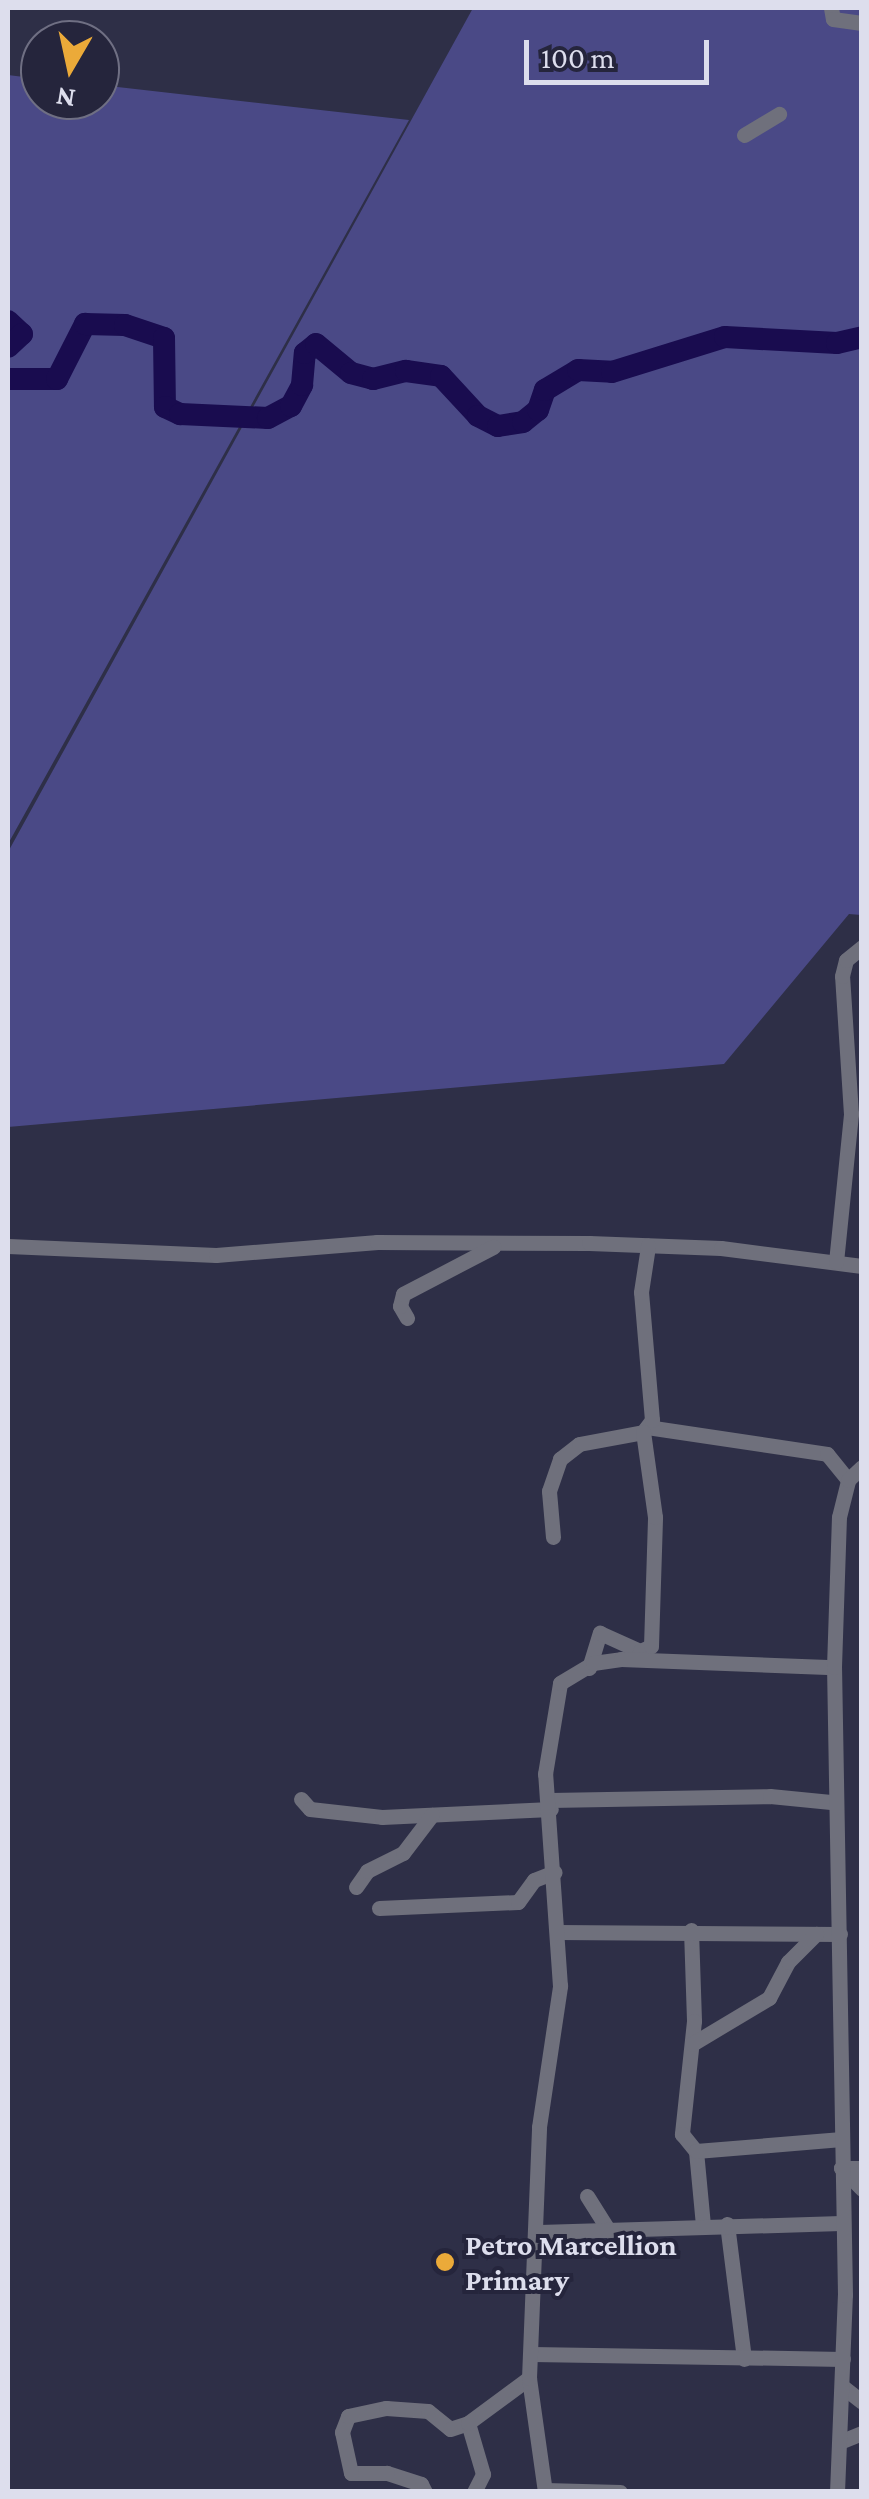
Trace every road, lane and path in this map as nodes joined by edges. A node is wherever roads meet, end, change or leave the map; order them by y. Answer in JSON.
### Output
{"nodes":[{"id":1,"x":831,"y":8,"type":"edge"},
{"id":2,"x":862,"y":23,"type":"edge"},
{"id":3,"x":779,"y":114,"type":"dead end"},
{"id":4,"x":744,"y":135,"type":"dead end"},
{"id":5,"x":862,"y":946,"type":"edge"},
{"id":6,"x":8,"y":1246,"type":"edge"},
{"id":7,"x":496,"y":1246,"type":"junction"},
{"id":8,"x":648,"y":1246,"type":"junction"},
{"id":9,"x":836,"y":1262,"type":"junction"},
{"id":10,"x":862,"y":1266,"type":"edge"},
{"id":11,"x":407,"y":1318,"type":"dead end"},
{"id":12,"x":645,"y":1430,"type":"junction"},
{"id":13,"x":862,"y":1467,"type":"edge"},
{"id":14,"x":848,"y":1480,"type":"junction"},
{"id":15,"x":553,"y":1538,"type":"dead end"},
{"id":16,"x":834,"y":1667,"type":"junction"},
{"id":17,"x":589,"y":1668,"type":"junction"},
{"id":18,"x":301,"y":1800,"type":"dead end"},
{"id":19,"x":831,"y":1802,"type":"junction"},
{"id":20,"x":550,"y":1805,"type":"junction"},
{"id":21,"x":432,"y":1814,"type":"junction"},
{"id":22,"x":554,"y":1872,"type":"junction"},
{"id":23,"x":356,"y":1887,"type":"dead end"},
{"id":24,"x":379,"y":1908,"type":"dead end"},
{"id":25,"x":691,"y":1930,"type":"junction"},
{"id":26,"x":557,"y":1932,"type":"junction"},
{"id":27,"x":816,"y":1934,"type":"junction"},
{"id":28,"x":840,"y":1934,"type":"junction"},
{"id":29,"x":692,"y":2044,"type":"junction"},
{"id":30,"x":842,"y":2139,"type":"junction"},
{"id":31,"x":696,"y":2151,"type":"junction"},
{"id":32,"x":841,"y":2168,"type":"junction"},
{"id":33,"x":862,"y":2168,"type":"edge"},
{"id":34,"x":862,"y":2189,"type":"edge"},
{"id":35,"x":587,"y":2196,"type":"dead end"},
{"id":36,"x":841,"y":2223,"type":"junction"},
{"id":37,"x":727,"y":2224,"type":"junction"},
{"id":38,"x":703,"y":2225,"type":"junction"},
{"id":39,"x":609,"y":2231,"type":"junction"},
{"id":40,"x":539,"y":2232,"type":"junction"},
{"id":41,"x":853,"y":2295,"type":"edge"},
{"id":42,"x":532,"y":2354,"type":"junction"},
{"id":43,"x":843,"y":2358,"type":"junction"},
{"id":44,"x":744,"y":2359,"type":"junction"},
{"id":45,"x":529,"y":2378,"type":"junction"},
{"id":46,"x":843,"y":2387,"type":"junction"},
{"id":47,"x":862,"y":2402,"type":"edge"},
{"id":48,"x":468,"y":2422,"type":"junction"},
{"id":49,"x":862,"y":2434,"type":"edge"},
{"id":50,"x":842,"y":2441,"type":"junction"},
{"id":51,"x":545,"y":2491,"type":"edge"},
{"id":52,"x":425,"y":2492,"type":"edge"},
{"id":53,"x":474,"y":2492,"type":"edge"},
{"id":54,"x":620,"y":2492,"type":"edge"},
{"id":55,"x":837,"y":2492,"type":"edge"}],
"edges":[{"from":1,"to":2,"type":"street"},
{"from":3,"to":4,"type":"street"},
{"from":5,"to":9,"type":"street"},
{"from":6,"to":7,"type":"street"},
{"from":7,"to":8,"type":"street"},
{"from":7,"to":11,"type":"street"},
{"from":8,"to":9,"type":"street"},
{"from":8,"to":12,"type":"street"},
{"from":9,"to":10,"type":"street"},
{"from":12,"to":14,"type":"street"},
{"from":12,"to":15,"type":"street"},
{"from":12,"to":17,"type":"street"},
{"from":13,"to":14,"type":"street"},
{"from":14,"to":16,"type":"street"},
{"from":16,"to":17,"type":"street"},
{"from":16,"to":19,"type":"street"},
{"from":17,"to":20,"type":"street"},
{"from":18,"to":21,"type":"street"},
{"from":19,"to":20,"type":"street"},
{"from":19,"to":28,"type":"street"},
{"from":20,"to":21,"type":"street"},
{"from":20,"to":22,"type":"street"},
{"from":21,"to":23,"type":"street"},
{"from":22,"to":24,"type":"street"},
{"from":22,"to":26,"type":"street"},
{"from":25,"to":26,"type":"street"},
{"from":25,"to":27,"type":"street"},
{"from":25,"to":29,"type":"street"},
{"from":26,"to":40,"type":"street"},
{"from":27,"to":28,"type":"street"},
{"from":27,"to":29,"type":"street"},
{"from":28,"to":30,"type":"street"},
{"from":29,"to":31,"type":"street"},
{"from":30,"to":31,"type":"street"},
{"from":30,"to":32,"type":"street"},
{"from":31,"to":38,"type":"street"},
{"from":32,"to":33,"type":"street"},
{"from":32,"to":34,"type":"street"},
{"from":32,"to":36,"type":"street"},
{"from":35,"to":39,"type":"street"},
{"from":36,"to":37,"type":"street"},
{"from":36,"to":41,"type":"street"},
{"from":37,"to":38,"type":"street"},
{"from":37,"to":44,"type":"street"},
{"from":38,"to":39,"type":"street"},
{"from":39,"to":40,"type":"street"},
{"from":40,"to":42,"type":"street"},
{"from":41,"to":43,"type":"street"},
{"from":42,"to":44,"type":"street"},
{"from":42,"to":45,"type":"street"},
{"from":43,"to":44,"type":"street"},
{"from":43,"to":46,"type":"street"},
{"from":45,"to":48,"type":"street"},
{"from":45,"to":51,"type":"street"},
{"from":46,"to":47,"type":"street"},
{"from":46,"to":50,"type":"street"},
{"from":48,"to":52,"type":"street"},
{"from":48,"to":53,"type":"street"},
{"from":49,"to":50,"type":"street"},
{"from":50,"to":55,"type":"street"},
{"from":51,"to":54,"type":"street"}]}
